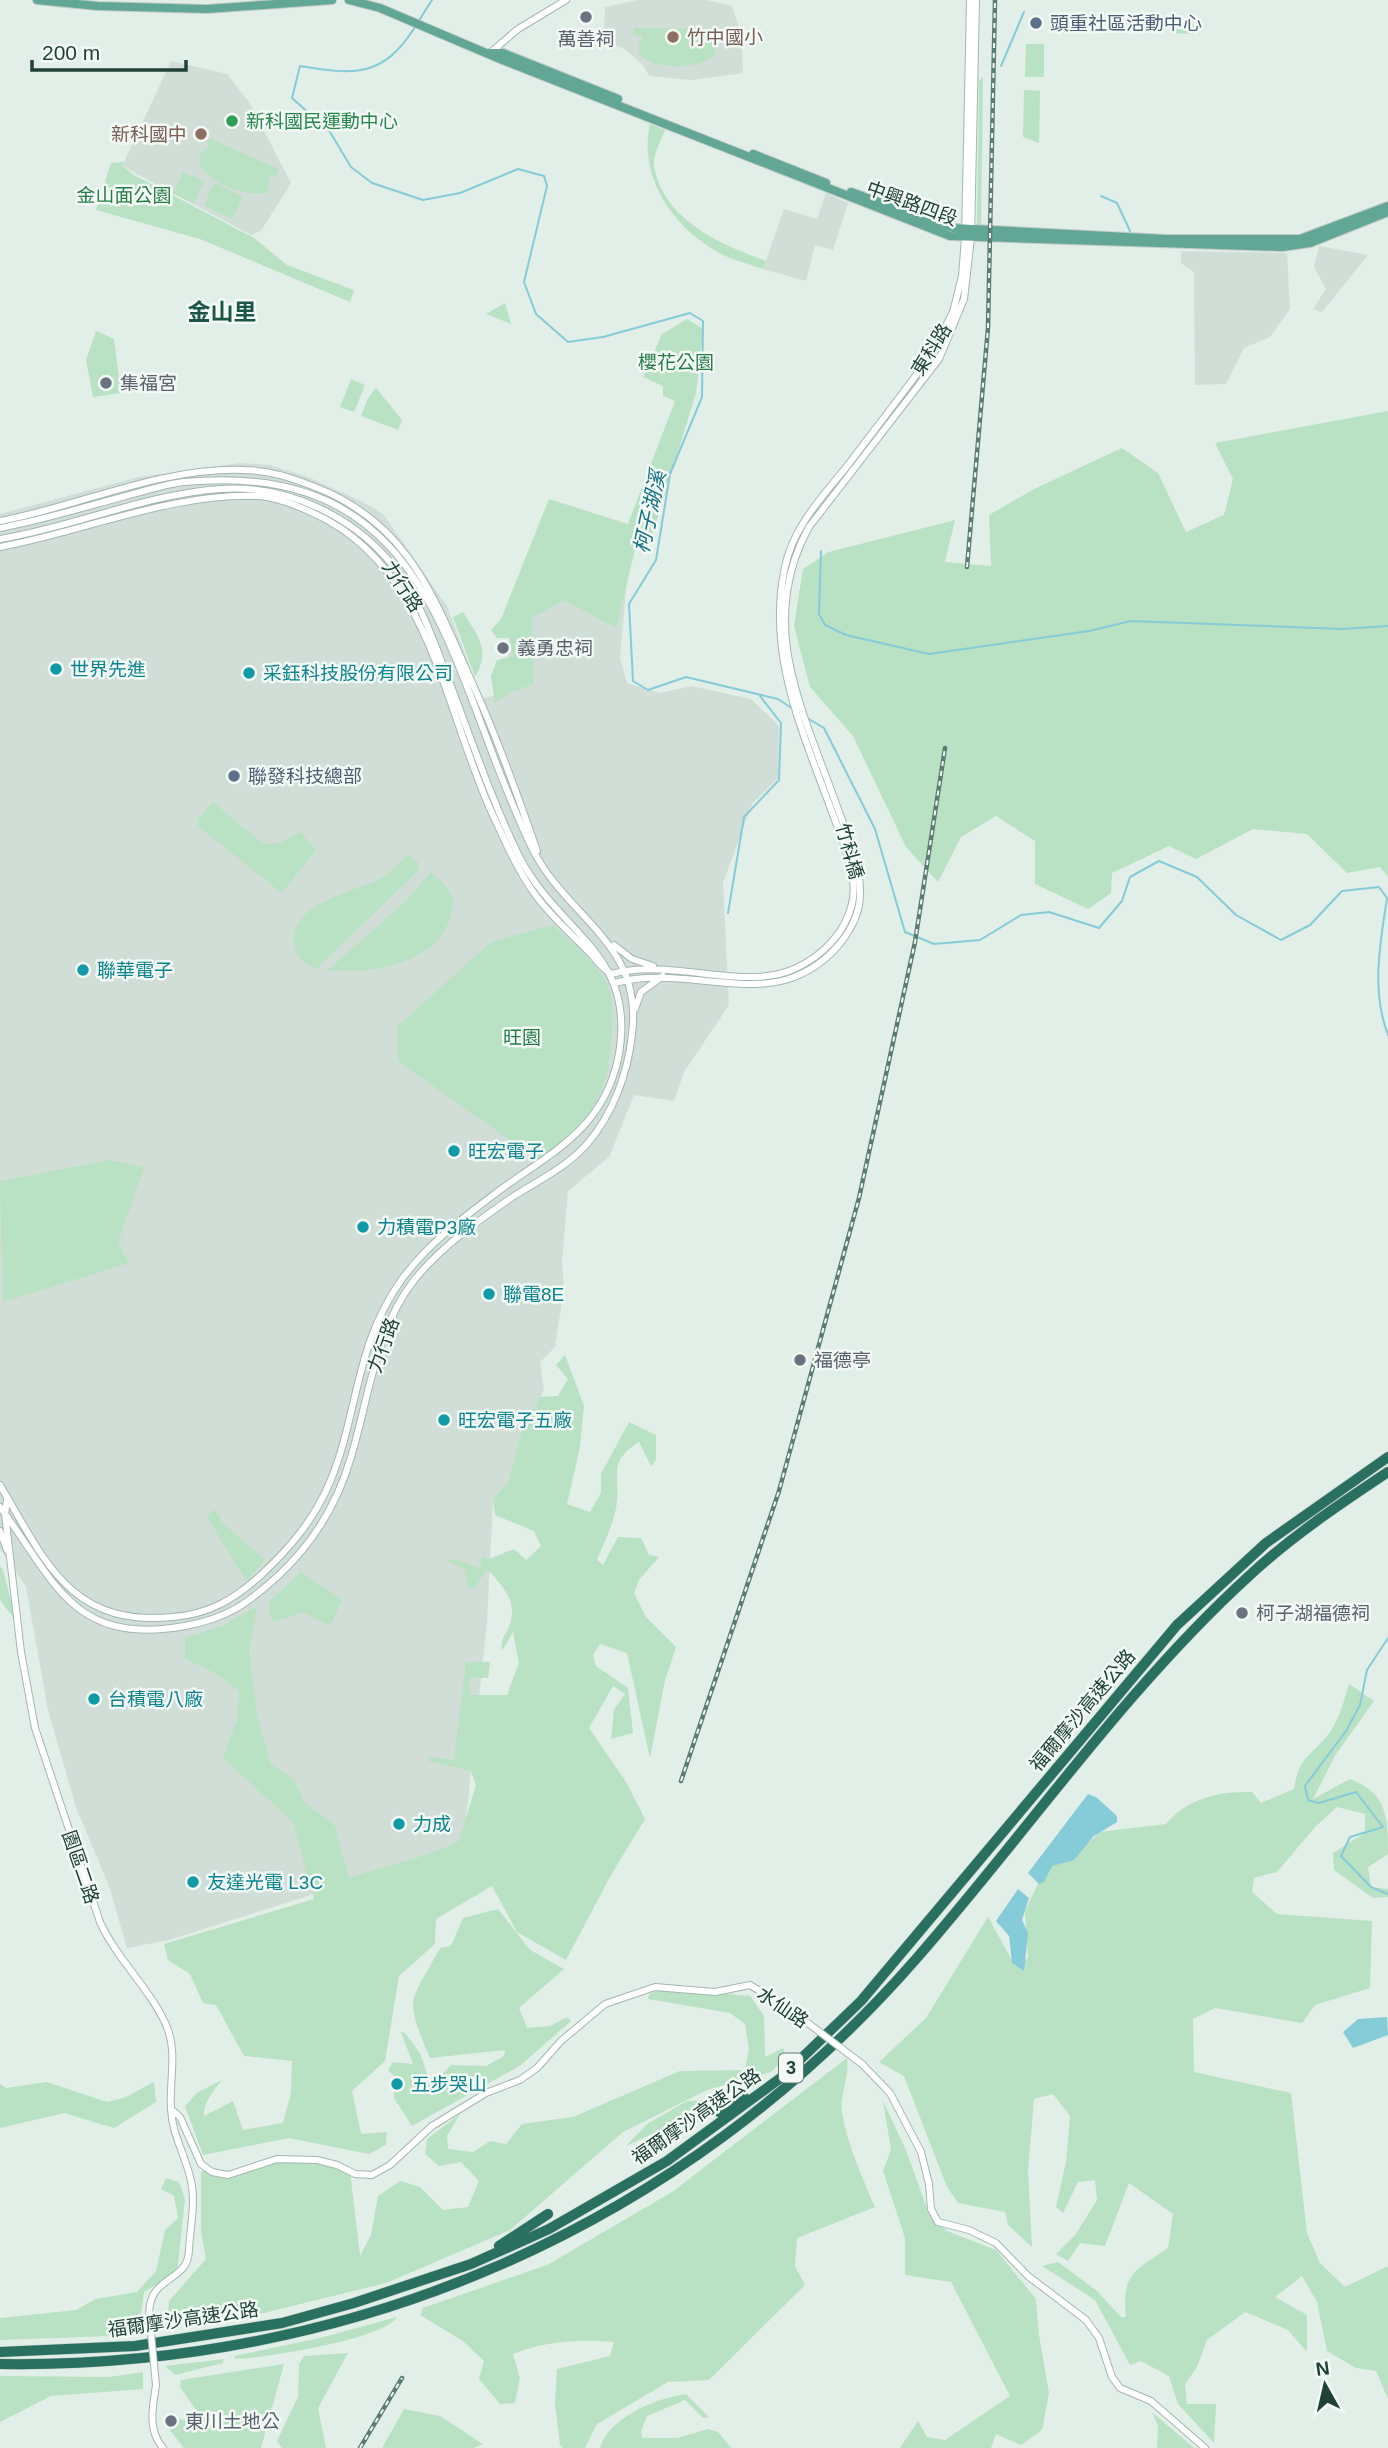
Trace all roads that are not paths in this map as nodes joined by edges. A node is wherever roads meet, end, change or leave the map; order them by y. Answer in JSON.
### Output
{"nodes":[{"id":1,"x":37,"y":0,"type":"edge"},
{"id":2,"x":332,"y":0,"type":"edge"},
{"id":3,"x":349,"y":0,"type":"edge"},
{"id":4,"x":566,"y":0,"type":"edge"},
{"id":5,"x":970,"y":0,"type":"edge"},
{"id":6,"x":976,"y":0,"type":"edge"},
{"id":7,"x":97,"y":3,"type":"edge"},
{"id":8,"x":490,"y":53,"type":"junction"},
{"id":9,"x":1388,"y":206,"type":"edge"},
{"id":10,"x":1388,"y":212,"type":"edge"},
{"id":11,"x":968,"y":233,"type":"junction"},
{"id":12,"x":0,"y":521,"type":"edge"},
{"id":13,"x":0,"y":528,"type":"edge"},
{"id":14,"x":0,"y":539,"type":"edge"},
{"id":15,"x":0,"y":547,"type":"edge"},
{"id":16,"x":785,"y":659,"type":"junction"},
{"id":17,"x":545,"y":870,"type":"junction"},
{"id":18,"x":594,"y":927,"type":"junction"},
{"id":19,"x":656,"y":967,"type":"junction"},
{"id":20,"x":625,"y":970,"type":"junction"},
{"id":21,"x":611,"y":974,"type":"junction"},
{"id":22,"x":664,"y":975,"type":"junction"},
{"id":23,"x":627,"y":979,"type":"junction"},
{"id":24,"x":615,"y":983,"type":"junction"},
{"id":25,"x":633,"y":1019,"type":"junction"},
{"id":26,"x":1388,"y":1457,"type":"edge"},
{"id":27,"x":1388,"y":1472,"type":"edge"},
{"id":28,"x":0,"y":1485,"type":"edge"},
{"id":29,"x":7,"y":1498,"type":"junction"},
{"id":30,"x":0,"y":1507,"type":"edge"},
{"id":31,"x":5,"y":1514,"type":"junction"},
{"id":32,"x":0,"y":1531,"type":"edge"},
{"id":33,"x":30,"y":1555,"type":"junction"},
{"id":34,"x":11,"y":1556,"type":"junction"},
{"id":35,"x":16,"y":1610,"type":"junction"},
{"id":36,"x":782,"y":2077,"type":"junction"},
{"id":37,"x":171,"y":2109,"type":"junction"},
{"id":38,"x":719,"y":2112,"type":"dead end"},
{"id":39,"x":548,"y":2214,"type":"dead end"},
{"id":40,"x":471,"y":2264,"type":"junction"},
{"id":41,"x":0,"y":2352,"type":"edge"},
{"id":42,"x":0,"y":2364,"type":"edge"},
{"id":43,"x":163,"y":2448,"type":"edge"},
{"id":44,"x":1205,"y":2448,"type":"edge"}],
"edges":[{"from":1,"to":7,"type":"main road"},
{"from":2,"to":7,"type":"main road"},
{"from":3,"to":8,"type":"main road","name":"中興路四段"},
{"from":4,"to":8,"type":"street"},
{"from":5,"to":11,"type":"street","name":"東科路"},
{"from":6,"to":11,"type":"street","name":"東科路"},
{"from":8,"to":11,"type":"main road","name":"中興路四段"},
{"from":9,"to":11,"type":"main road","name":"中興路四段"},
{"from":10,"to":11,"type":"main road","name":"中興路四段"},
{"from":11,"to":16,"type":"street","name":"東科路"},
{"from":12,"to":17,"type":"street","name":"力行路"},
{"from":13,"to":17,"type":"street","name":"力行路"},
{"from":14,"to":21,"type":"street","name":"力行路"},
{"from":15,"to":21,"type":"street","name":"力行路"},
{"from":16,"to":19,"type":"street","name":"竹科橋"},
{"from":16,"to":22,"type":"street","name":"竹科橋"},
{"from":17,"to":18,"type":"street","name":"力行路"},
{"from":18,"to":19,"type":"street"},
{"from":18,"to":20,"type":"street","name":"力行路"},
{"from":19,"to":20,"type":"street"},
{"from":20,"to":21,"type":"street"},
{"from":20,"to":23,"type":"street","name":"力行路"},
{"from":21,"to":24,"type":"street","name":"力行路"},
{"from":22,"to":23,"type":"street"},
{"from":22,"to":25,"type":"street"},
{"from":23,"to":24,"type":"street"},
{"from":23,"to":25,"type":"street","name":"力行路"},
{"from":24,"to":29,"type":"street","name":"力行路"},
{"from":25,"to":33,"type":"street","name":"力行路"},
{"from":26,"to":36,"type":"highway","name":"福爾摩沙高速公路","number":"3"},
{"from":27,"to":42,"type":"highway","name":"福爾摩沙高速公路","number":"3"},
{"from":28,"to":29,"type":"street","name":"力行路"},
{"from":29,"to":31,"type":"street","name":"園區二路"},
{"from":30,"to":31,"type":"street","name":"力行路"},
{"from":31,"to":33,"type":"street","name":"力行路"},
{"from":31,"to":34,"type":"street","name":"園區二路"},
{"from":32,"to":35,"type":"street","name":"園區二路"},
{"from":33,"to":34,"type":"street"},
{"from":34,"to":35,"type":"street","name":"園區二路"},
{"from":35,"to":37,"type":"street","name":"園區二路"},
{"from":36,"to":38,"type":"highway"},
{"from":36,"to":40,"type":"highway","name":"福爾摩沙高速公路","number":"3"},
{"from":37,"to":43,"type":"street","name":"園區二路","bridge":true},
{"from":37,"to":44,"type":"street","name":"水仙路","bridge":true},
{"from":39,"to":40,"type":"highway"},
{"from":40,"to":41,"type":"highway","name":"福爾摩沙高速公路","number":"3"}]}
